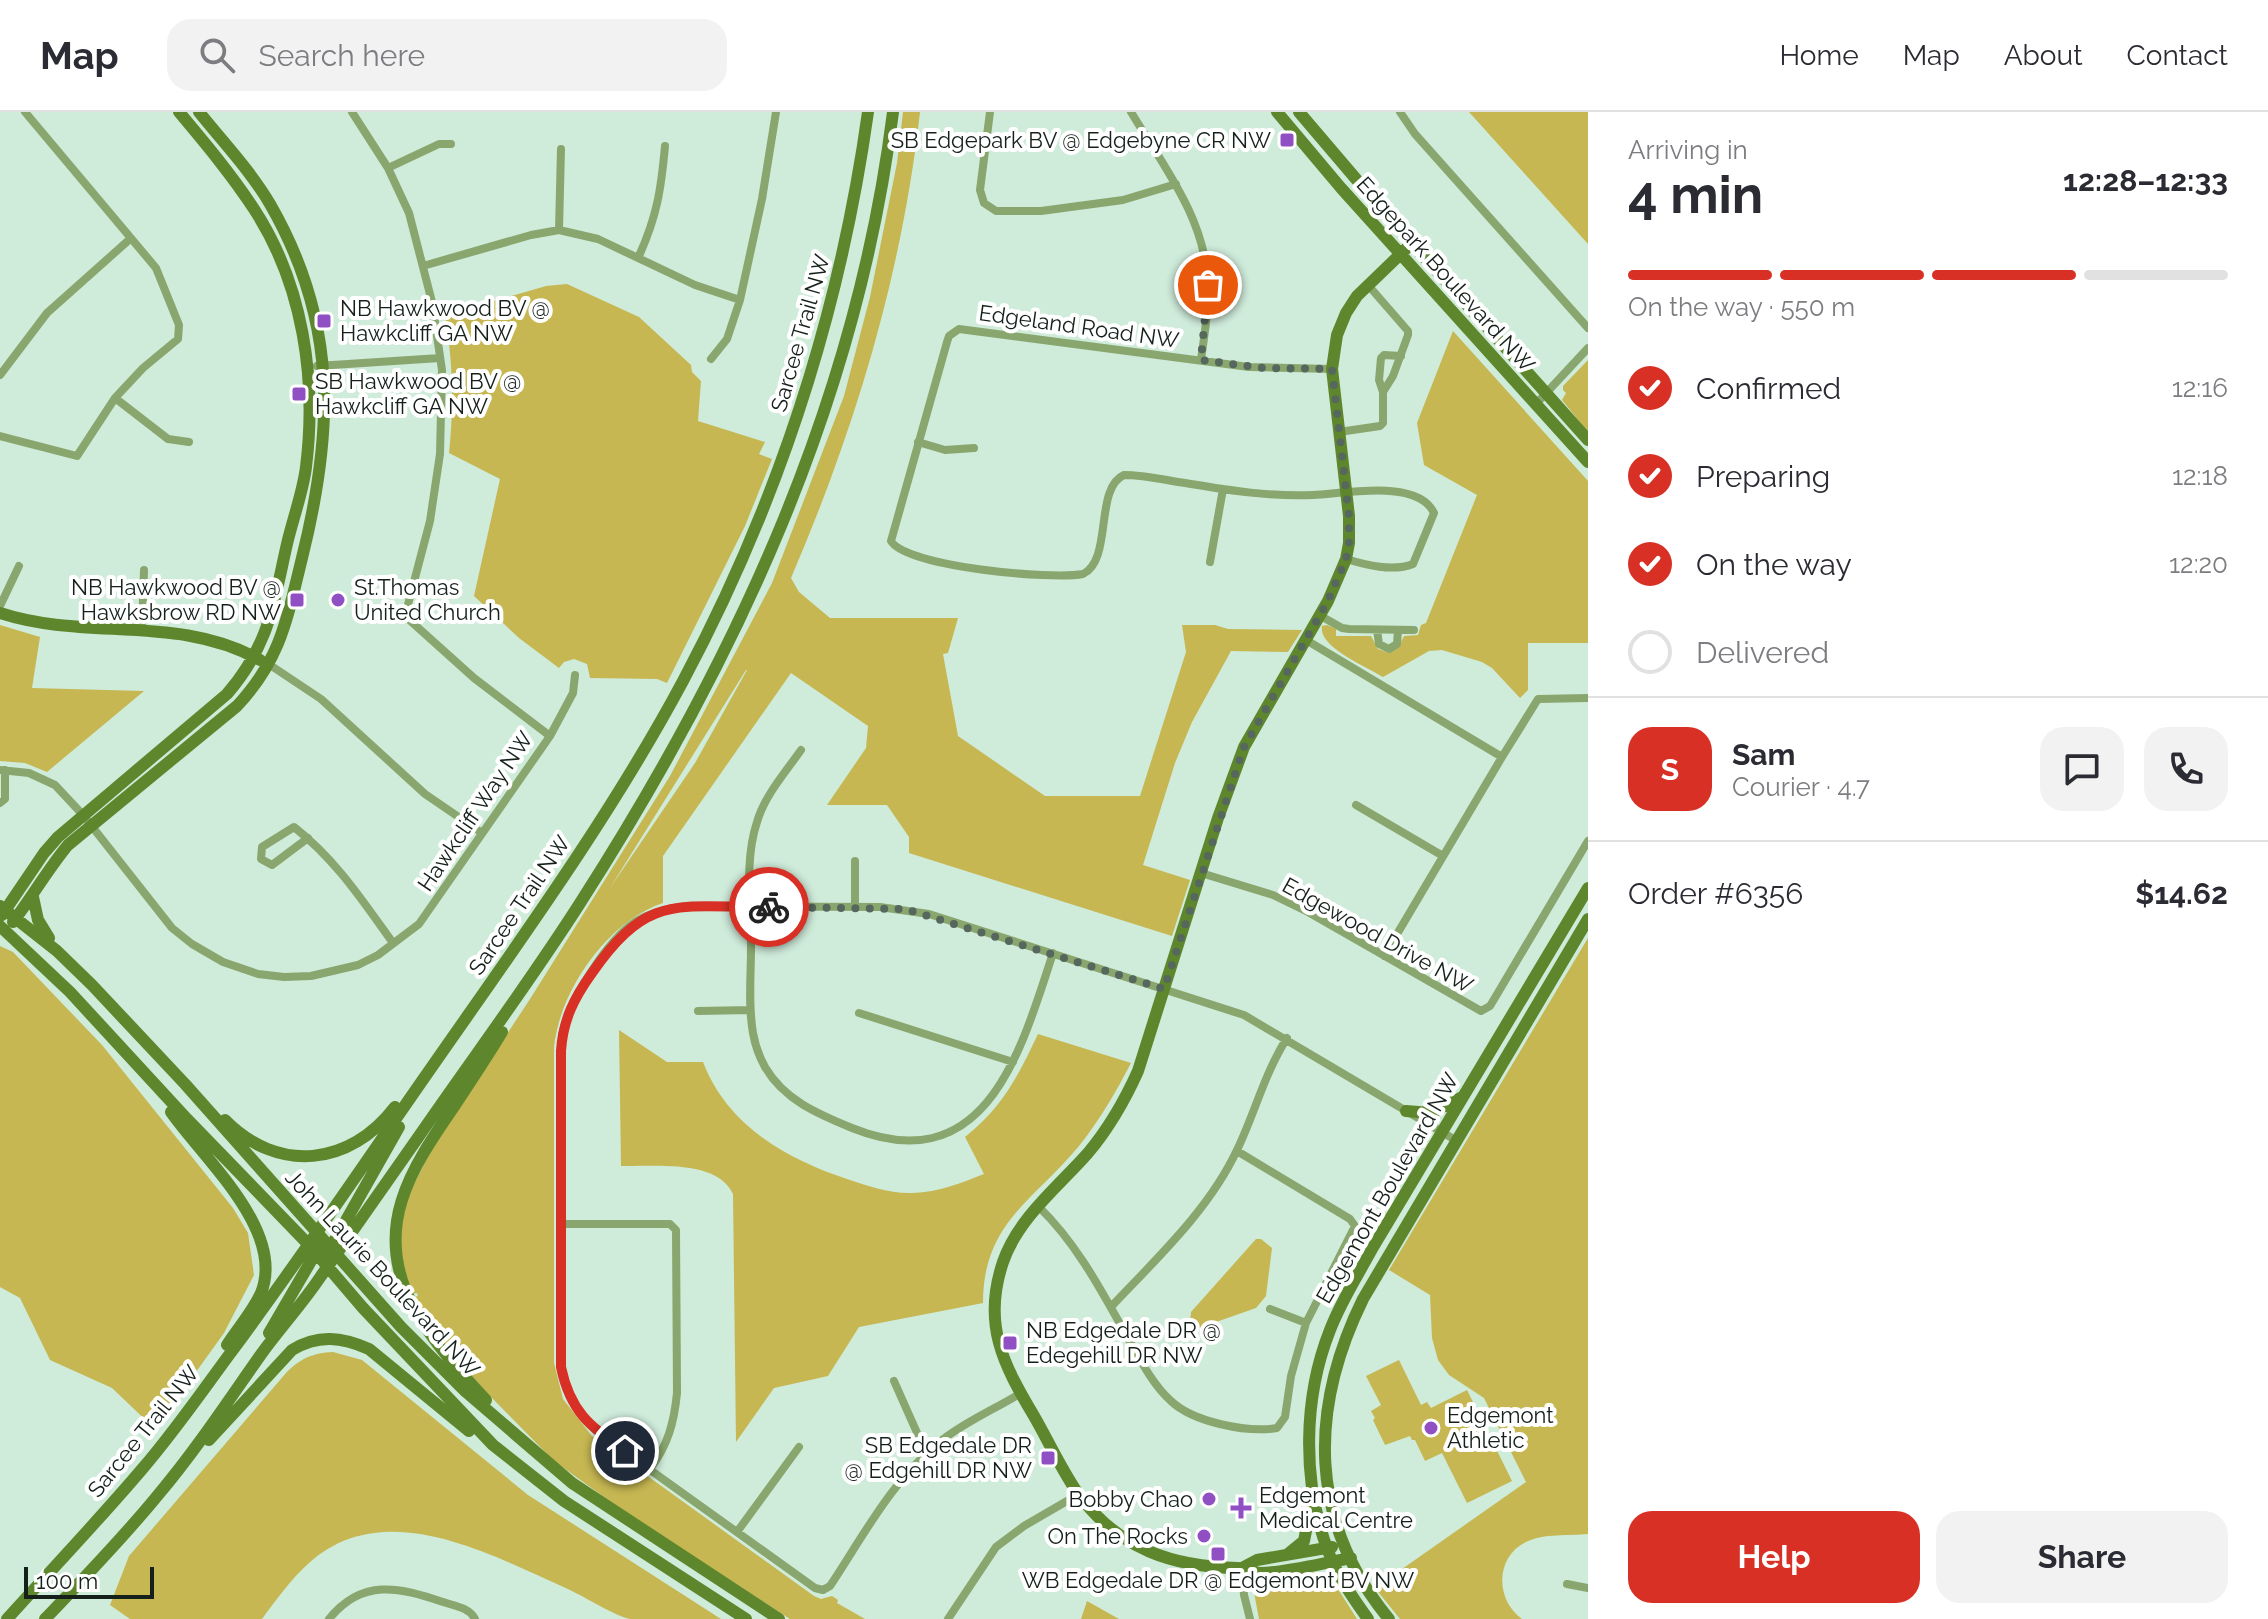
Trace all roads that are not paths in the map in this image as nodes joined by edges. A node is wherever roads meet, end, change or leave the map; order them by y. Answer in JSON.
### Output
{"nodes":[{"id":1,"x":25,"y":112,"type":"edge"},
{"id":2,"x":179,"y":112,"type":"edge"},
{"id":3,"x":199,"y":112,"type":"edge"},
{"id":4,"x":352,"y":112,"type":"edge"},
{"id":5,"x":776,"y":112,"type":"edge"},
{"id":6,"x":868,"y":112,"type":"edge"},
{"id":7,"x":893,"y":112,"type":"edge"},
{"id":8,"x":990,"y":112,"type":"edge"},
{"id":9,"x":1131,"y":112,"type":"edge"},
{"id":10,"x":1277,"y":112,"type":"edge"},
{"id":11,"x":1299,"y":112,"type":"edge"},
{"id":12,"x":1400,"y":112,"type":"edge"},
{"id":13,"x":451,"y":144,"type":"dead end"},
{"id":14,"x":665,"y":146,"type":"dead end"},
{"id":15,"x":228,"y":149,"type":"junction"},
{"id":16,"x":561,"y":149,"type":"dead end"},
{"id":17,"x":217,"y":157,"type":"junction"},
{"id":18,"x":388,"y":168,"type":"junction"},
{"id":19,"x":1176,"y":184,"type":"junction"},
{"id":20,"x":559,"y":230,"type":"junction"},
{"id":21,"x":130,"y":239,"type":"junction"},
{"id":22,"x":1412,"y":243,"type":"junction"},
{"id":23,"x":1400,"y":253,"type":"junction"},
{"id":24,"x":639,"y":256,"type":"junction"},
{"id":25,"x":423,"y":266,"type":"junction"},
{"id":26,"x":1368,"y":285,"type":"junction"},
{"id":27,"x":740,"y":300,"type":"junction"},
{"id":28,"x":1588,"y":328,"type":"edge"},
{"id":29,"x":1588,"y":348,"type":"edge"},
{"id":30,"x":1401,"y":356,"type":"junction"},
{"id":31,"x":440,"y":358,"type":"junction"},
{"id":32,"x":711,"y":359,"type":"dead end"},
{"id":33,"x":1201,"y":360,"type":"junction"},
{"id":34,"x":324,"y":366,"type":"junction"},
{"id":35,"x":309,"y":367,"type":"junction"},
{"id":36,"x":1332,"y":369,"type":"junction"},
{"id":37,"x":0,"y":375,"type":"edge"},
{"id":38,"x":1383,"y":392,"type":"junction"},
{"id":39,"x":1546,"y":393,"type":"junction"},
{"id":40,"x":115,"y":398,"type":"junction"},
{"id":41,"x":1536,"y":404,"type":"junction"},
{"id":42,"x":1339,"y":432,"type":"junction"},
{"id":43,"x":0,"y":436,"type":"edge"},
{"id":44,"x":1588,"y":440,"type":"edge"},
{"id":45,"x":189,"y":442,"type":"dead end"},
{"id":46,"x":918,"y":442,"type":"junction"},
{"id":47,"x":974,"y":448,"type":"dead end"},
{"id":48,"x":1588,"y":462,"type":"edge"},
{"id":49,"x":1223,"y":489,"type":"junction"},
{"id":50,"x":1346,"y":491,"type":"junction"},
{"id":51,"x":1346,"y":559,"type":"junction"},
{"id":52,"x":1210,"y":562,"type":"dead end"},
{"id":53,"x":19,"y":566,"type":"dead end"},
{"id":54,"x":144,"y":570,"type":"dead end"},
{"id":55,"x":0,"y":606,"type":"edge"},
{"id":56,"x":0,"y":613,"type":"edge"},
{"id":57,"x":1319,"y":615,"type":"junction"},
{"id":58,"x":142,"y":629,"type":"junction"},
{"id":59,"x":1377,"y":630,"type":"junction"},
{"id":60,"x":1398,"y":630,"type":"junction"},
{"id":61,"x":1414,"y":630,"type":"dead end"},
{"id":62,"x":1306,"y":640,"type":"junction"},
{"id":63,"x":254,"y":656,"type":"junction"},
{"id":64,"x":270,"y":665,"type":"junction"},
{"id":65,"x":575,"y":675,"type":"dead end"},
{"id":66,"x":1588,"y":698,"type":"edge"},
{"id":67,"x":550,"y":736,"type":"junction"},
{"id":68,"x":801,"y":750,"type":"dead end"},
{"id":69,"x":1502,"y":757,"type":"junction"},
{"id":70,"x":3,"y":770,"type":"edge"},
{"id":71,"x":0,"y":803,"type":"edge"},
{"id":72,"x":1356,"y":805,"type":"dead end"},
{"id":73,"x":83,"y":815,"type":"junction"},
{"id":74,"x":92,"y":827,"type":"junction"},
{"id":75,"x":482,"y":833,"type":"junction"},
{"id":76,"x":308,"y":838,"type":"junction"},
{"id":77,"x":1588,"y":841,"type":"edge"},
{"id":78,"x":1443,"y":856,"type":"junction"},
{"id":79,"x":855,"y":861,"type":"dead end"},
{"id":80,"x":1201,"y":873,"type":"junction"},
{"id":81,"x":1588,"y":888,"type":"edge"},
{"id":82,"x":33,"y":897,"type":"junction"},
{"id":83,"x":751,"y":907,"type":"junction"},
{"id":84,"x":855,"y":907,"type":"junction"},
{"id":85,"x":6,"y":913,"type":"edge"},
{"id":86,"x":1588,"y":919,"type":"edge"},
{"id":87,"x":3,"y":929,"type":"edge"},
{"id":88,"x":393,"y":943,"type":"junction"},
{"id":89,"x":57,"y":951,"type":"junction"},
{"id":90,"x":1053,"y":953,"type":"junction"},
{"id":91,"x":1384,"y":956,"type":"junction"},
{"id":92,"x":489,"y":985,"type":"junction"},
{"id":93,"x":1164,"y":989,"type":"junction"},
{"id":94,"x":520,"y":994,"type":"junction"},
{"id":95,"x":750,"y":1010,"type":"junction"},
{"id":96,"x":698,"y":1011,"type":"dead end"},
{"id":97,"x":859,"y":1013,"type":"dead end"},
{"id":98,"x":1287,"y":1038,"type":"junction"},
{"id":99,"x":1013,"y":1062,"type":"junction"},
{"id":100,"x":150,"y":1079,"type":"junction"},
{"id":101,"x":185,"y":1084,"type":"junction"},
{"id":102,"x":415,"y":1092,"type":"junction"},
{"id":103,"x":1465,"y":1095,"type":"junction"},
{"id":104,"x":1406,"y":1111,"type":"junction"},
{"id":105,"x":1443,"y":1133,"type":"junction"},
{"id":106,"x":1457,"y":1141,"type":"junction"},
{"id":107,"x":1237,"y":1151,"type":"junction"},
{"id":108,"x":1039,"y":1207,"type":"junction"},
{"id":109,"x":560,"y":1224,"type":"junction"},
{"id":110,"x":318,"y":1233,"type":"junction"},
{"id":111,"x":313,"y":1249,"type":"junction"},
{"id":112,"x":333,"y":1250,"type":"junction"},
{"id":113,"x":328,"y":1266,"type":"junction"},
{"id":114,"x":1111,"y":1307,"type":"junction"},
{"id":115,"x":1270,"y":1309,"type":"dead end"},
{"id":116,"x":1306,"y":1323,"type":"junction"},
{"id":117,"x":264,"y":1352,"type":"junction"},
{"id":118,"x":894,"y":1381,"type":"dead end"},
{"id":119,"x":1021,"y":1393,"type":"junction"},
{"id":120,"x":507,"y":1429,"type":"junction"},
{"id":121,"x":169,"y":1436,"type":"junction"},
{"id":122,"x":199,"y":1445,"type":"junction"},
{"id":123,"x":493,"y":1445,"type":"junction"},
{"id":124,"x":799,"y":1447,"type":"dead end"},
{"id":125,"x":926,"y":1453,"type":"junction"},
{"id":126,"x":650,"y":1469,"type":"junction"},
{"id":127,"x":1313,"y":1490,"type":"junction"},
{"id":128,"x":1079,"y":1494,"type":"junction"},
{"id":129,"x":737,"y":1532,"type":"junction"},
{"id":130,"x":1344,"y":1542,"type":"junction"},
{"id":131,"x":1286,"y":1555,"type":"junction"},
{"id":132,"x":1330,"y":1555,"type":"junction"},
{"id":133,"x":1351,"y":1558,"type":"junction"},
{"id":134,"x":1242,"y":1568,"type":"junction"},
{"id":135,"x":1567,"y":1584,"type":"dead end"},
{"id":136,"x":1588,"y":1588,"type":"edge"},
{"id":137,"x":7,"y":1619,"type":"edge"},
{"id":138,"x":45,"y":1619,"type":"edge"},
{"id":139,"x":329,"y":1619,"type":"edge"},
{"id":140,"x":475,"y":1619,"type":"edge"},
{"id":141,"x":746,"y":1619,"type":"edge"},
{"id":142,"x":779,"y":1619,"type":"edge"},
{"id":143,"x":948,"y":1619,"type":"edge"},
{"id":144,"x":1250,"y":1619,"type":"edge"},
{"id":145,"x":1368,"y":1619,"type":"edge"},
{"id":146,"x":1389,"y":1619,"type":"edge"}],
"edges":[{"from":1,"to":21,"type":"street"},
{"from":2,"to":17,"type":"main road"},
{"from":3,"to":15,"type":"main road"},
{"from":4,"to":18,"type":"street","name":"Hawkcliff Way NW"},
{"from":5,"to":27,"type":"street"},
{"from":6,"to":92,"type":"main road","name":"Sarcee Trail NW"},
{"from":7,"to":94,"type":"main road","name":"Sarcee Trail NW"},
{"from":8,"to":19,"type":"street"},
{"from":9,"to":19,"type":"street"},
{"from":10,"to":23,"type":"main road","name":"Edgepark Boulevard NW"},
{"from":11,"to":22,"type":"main road","name":"Edgepark Boulevard NW"},
{"from":12,"to":28,"type":"street"},
{"from":13,"to":18,"type":"street"},
{"from":14,"to":24,"type":"street"},
{"from":15,"to":17,"type":"main road"},
{"from":15,"to":34,"type":"main road"},
{"from":16,"to":20,"type":"street"},
{"from":17,"to":35,"type":"main road"},
{"from":18,"to":25,"type":"street","name":"Hawkcliff Way NW"},
{"from":19,"to":33,"type":"street"},
{"from":20,"to":24,"type":"street"},
{"from":20,"to":25,"type":"street"},
{"from":21,"to":37,"type":"street"},
{"from":21,"to":40,"type":"street"},
{"from":22,"to":23,"type":"main road"},
{"from":22,"to":39,"type":"main road","name":"Edgepark Boulevard NW"},
{"from":23,"to":26,"type":"main road"},
{"from":23,"to":41,"type":"main road","name":"Edgepark Boulevard NW"},
{"from":24,"to":27,"type":"street"},
{"from":25,"to":31,"type":"street","name":"Hawkcliff Way NW"},
{"from":26,"to":30,"type":"street"},
{"from":26,"to":36,"type":"main road"},
{"from":27,"to":32,"type":"street"},
{"from":29,"to":39,"type":"street"},
{"from":30,"to":38,"type":"street"},
{"from":30,"to":38,"type":"street"},
{"from":31,"to":34,"type":"street"},
{"from":31,"to":67,"type":"street","name":"Hawkcliff Way NW"},
{"from":33,"to":36,"type":"street","name":"Edgeland Road NW"},
{"from":33,"to":46,"type":"street","name":"Edgeland Road NW"},
{"from":34,"to":35,"type":"street"},
{"from":34,"to":64,"type":"main road"},
{"from":35,"to":63,"type":"main road"},
{"from":36,"to":42,"type":"main road"},
{"from":38,"to":42,"type":"street"},
{"from":39,"to":41,"type":"street"},
{"from":39,"to":44,"type":"main road","name":"Edgepark Boulevard NW"},
{"from":40,"to":43,"type":"street"},
{"from":40,"to":45,"type":"street"},
{"from":41,"to":48,"type":"main road","name":"Edgepark Boulevard NW"},
{"from":42,"to":50,"type":"main road"},
{"from":46,"to":47,"type":"street"},
{"from":46,"to":49,"type":"street","name":"Edgeland Road NW"},
{"from":49,"to":50,"type":"street","name":"Edgeland Road NW"},
{"from":49,"to":52,"type":"street"},
{"from":50,"to":51,"type":"main road"},
{"from":50,"to":51,"type":"street","name":"Edgeland Road NW"},
{"from":51,"to":57,"type":"main road"},
{"from":53,"to":55,"type":"street"},
{"from":54,"to":58,"type":"street"},
{"from":56,"to":58,"type":"main road"},
{"from":57,"to":59,"type":"street"},
{"from":57,"to":62,"type":"main road"},
{"from":58,"to":63,"type":"main road"},
{"from":59,"to":60,"type":"street"},
{"from":59,"to":60,"type":"street"},
{"from":60,"to":61,"type":"street"},
{"from":62,"to":69,"type":"street"},
{"from":62,"to":80,"type":"main road"},
{"from":63,"to":64,"type":"main road"},
{"from":63,"to":73,"type":"main road"},
{"from":64,"to":74,"type":"main road"},
{"from":64,"to":75,"type":"street"},
{"from":65,"to":67,"type":"street"},
{"from":66,"to":69,"type":"street"},
{"from":67,"to":75,"type":"street","name":"Hawkcliff Way NW"},
{"from":68,"to":83,"type":"street"},
{"from":69,"to":78,"type":"street"},
{"from":70,"to":71,"type":"street"},
{"from":70,"to":73,"type":"street","name":"Hawkcliff Way NW"},
{"from":72,"to":78,"type":"street"},
{"from":73,"to":74,"type":"street","name":"Hawkcliff Way NW"},
{"from":73,"to":85,"type":"main road"},
{"from":74,"to":82,"type":"main road"},
{"from":74,"to":88,"type":"street","name":"Hawkcliff Way NW"},
{"from":75,"to":88,"type":"street","name":"Hawkcliff Way NW"},
{"from":76,"to":76,"type":"street"},
{"from":76,"to":88,"type":"street"},
{"from":77,"to":91,"type":"street","name":"Edgewood Drive NW"},
{"from":78,"to":91,"type":"street"},
{"from":79,"to":84,"type":"street"},
{"from":80,"to":91,"type":"street","name":"Edgewood Drive NW"},
{"from":80,"to":93,"type":"main road"},
{"from":81,"to":103,"type":"main road","name":"Edgemont Boulevard NW"},
{"from":82,"to":85,"type":"main road"},
{"from":82,"to":89,"type":"main road"},
{"from":83,"to":84,"type":"street"},
{"from":83,"to":95,"type":"street"},
{"from":83,"to":109,"type":"street"},
{"from":84,"to":90,"type":"street"},
{"from":85,"to":87,"type":"main road"},
{"from":85,"to":89,"type":"main road","name":"John Laurie Boulevard NW"},
{"from":86,"to":106,"type":"main road","name":"Edgemont Boulevard NW"},
{"from":87,"to":100,"type":"main road","name":"John Laurie Boulevard NW"},
{"from":89,"to":101,"type":"main road","name":"John Laurie Boulevard NW"},
{"from":90,"to":93,"type":"street"},
{"from":90,"to":99,"type":"street"},
{"from":92,"to":101,"type":"main road"},
{"from":92,"to":102,"type":"main road","name":"Sarcee Trail NW"},
{"from":93,"to":98,"type":"street"},
{"from":93,"to":108,"type":"main road"},
{"from":94,"to":112,"type":"main road","name":"Sarcee Trail NW"},
{"from":94,"to":120,"type":"main road"},
{"from":95,"to":96,"type":"street"},
{"from":95,"to":99,"type":"street"},
{"from":97,"to":99,"type":"street"},
{"from":98,"to":104,"type":"street"},
{"from":98,"to":107,"type":"street"},
{"from":100,"to":111,"type":"main road","name":"John Laurie Boulevard NW"},
{"from":100,"to":121,"type":"main road"},
{"from":101,"to":110,"type":"main road","name":"John Laurie Boulevard NW"},
{"from":102,"to":110,"type":"main road","name":"Sarcee Trail NW"},
{"from":102,"to":112,"type":"main road"},
{"from":103,"to":104,"type":"main road"},
{"from":103,"to":105,"type":"main road","name":"Edgemont Boulevard NW"},
{"from":104,"to":105,"type":"street"},
{"from":105,"to":106,"type":"street"},
{"from":105,"to":127,"type":"main road","name":"Edgemont Boulevard NW"},
{"from":106,"to":130,"type":"main road","name":"Edgemont Boulevard NW"},
{"from":107,"to":114,"type":"street"},
{"from":107,"to":116,"type":"street"},
{"from":108,"to":114,"type":"street"},
{"from":108,"to":119,"type":"main road"},
{"from":109,"to":126,"type":"street"},
{"from":109,"to":126,"type":"street"},
{"from":110,"to":111,"type":"main road"},
{"from":110,"to":112,"type":"main road","name":"John Laurie Boulevard NW"},
{"from":111,"to":113,"type":"main road","name":"John Laurie Boulevard NW"},
{"from":111,"to":117,"type":"main road"},
{"from":111,"to":121,"type":"main road","name":"Sarcee Trail NW"},
{"from":112,"to":113,"type":"main road"},
{"from":112,"to":120,"type":"main road","name":"John Laurie Boulevard NW"},
{"from":113,"to":117,"type":"main road"},
{"from":113,"to":123,"type":"main road","name":"John Laurie Boulevard NW"},
{"from":114,"to":116,"type":"street"},
{"from":115,"to":116,"type":"street"},
{"from":117,"to":122,"type":"main road"},
{"from":118,"to":125,"type":"street"},
{"from":119,"to":125,"type":"street"},
{"from":119,"to":128,"type":"main road"},
{"from":120,"to":142,"type":"main road","name":"John Laurie Boulevard NW"},
{"from":121,"to":137,"type":"main road","name":"Sarcee Trail NW"},
{"from":122,"to":123,"type":"main road"},
{"from":122,"to":138,"type":"main road"},
{"from":123,"to":141,"type":"main road","name":"John Laurie Boulevard NW"},
{"from":124,"to":129,"type":"street"},
{"from":125,"to":129,"type":"street"},
{"from":126,"to":129,"type":"street"},
{"from":127,"to":131,"type":"main road"},
{"from":127,"to":132,"type":"main road","name":"Edgemont Boulevard NW"},
{"from":128,"to":134,"type":"main road"},
{"from":128,"to":143,"type":"street"},
{"from":130,"to":132,"type":"main road"},
{"from":130,"to":133,"type":"main road","name":"Edgemont Boulevard NW"},
{"from":131,"to":132,"type":"main road"},
{"from":131,"to":134,"type":"main road"},
{"from":132,"to":133,"type":"main road"},
{"from":132,"to":134,"type":"main road"},
{"from":132,"to":145,"type":"main road","name":"Edgemont Boulevard NW"},
{"from":133,"to":146,"type":"main road","name":"Edgemont Boulevard NW"},
{"from":134,"to":144,"type":"street"},
{"from":135,"to":136,"type":"street"},
{"from":139,"to":140,"type":"street"}]}
